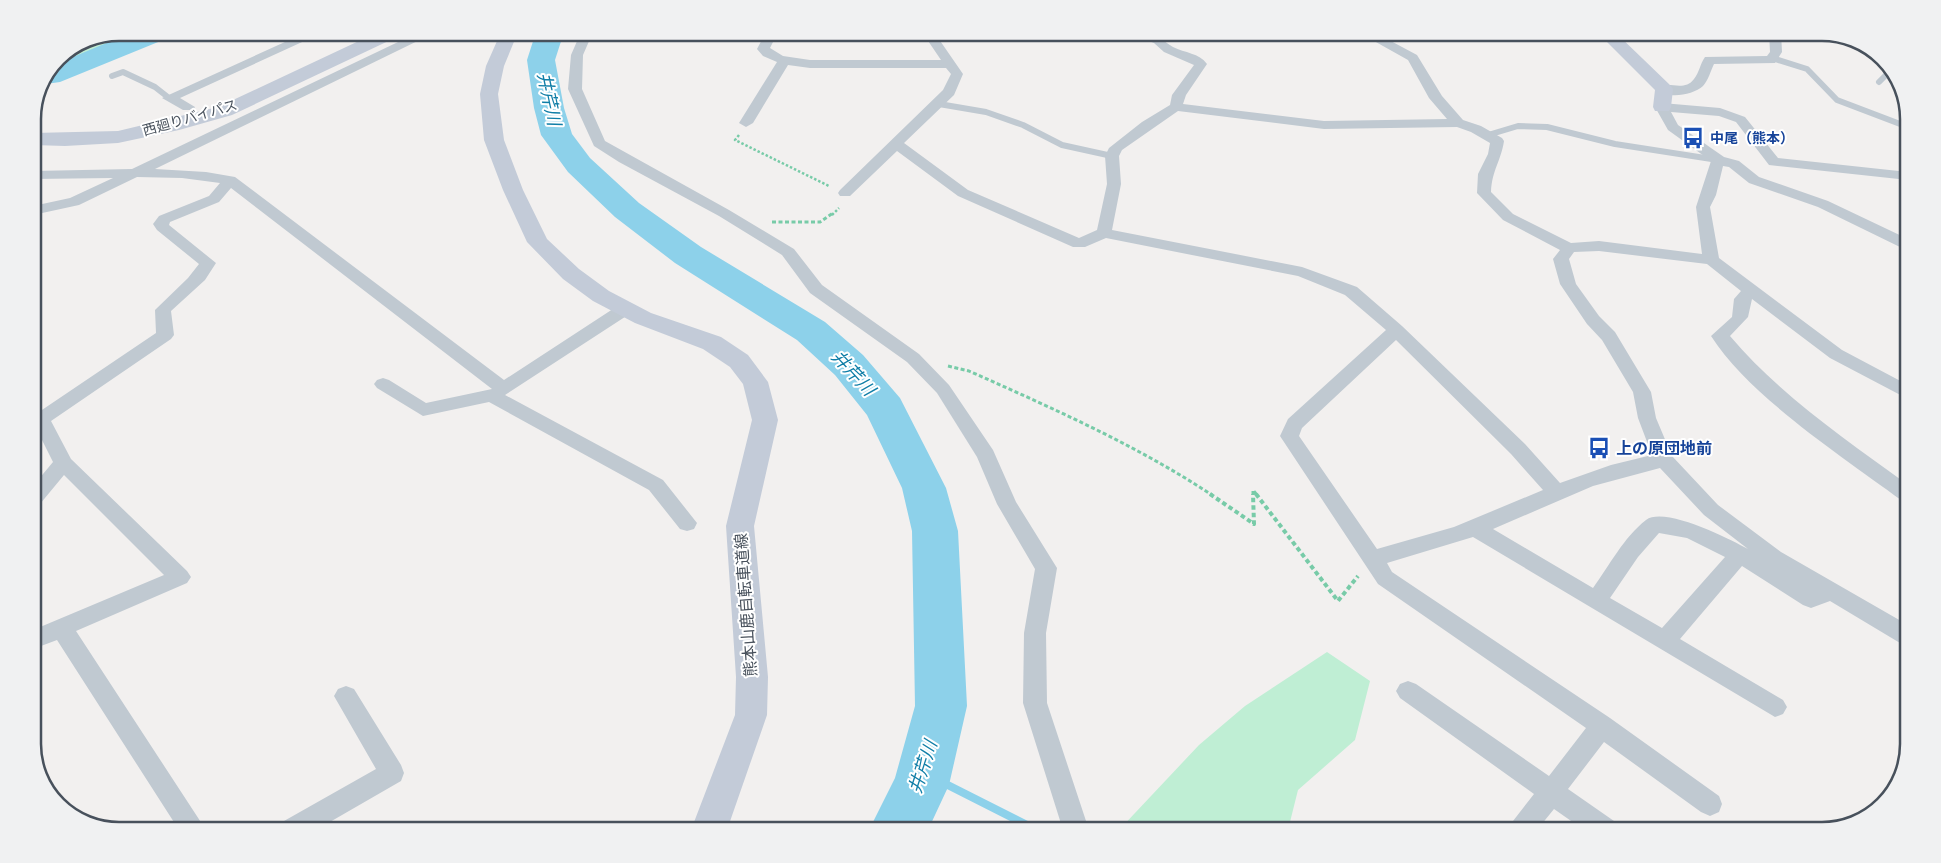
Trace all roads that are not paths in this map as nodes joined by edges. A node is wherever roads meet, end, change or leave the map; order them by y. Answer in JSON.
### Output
{"nodes":[{"id":1,"x":298,"y":41,"type":"edge"},
{"id":2,"x":374,"y":41,"type":"edge"},
{"id":3,"x":411,"y":41,"type":"edge"},
{"id":4,"x":506,"y":41,"type":"edge"},
{"id":5,"x":583,"y":41,"type":"edge"},
{"id":6,"x":767,"y":41,"type":"edge"},
{"id":7,"x":934,"y":41,"type":"edge"},
{"id":8,"x":1159,"y":41,"type":"edge"},
{"id":9,"x":1381,"y":41,"type":"edge"},
{"id":10,"x":1613,"y":41,"type":"edge"},
{"id":11,"x":1775,"y":41,"type":"edge"},
{"id":12,"x":1772,"y":58,"type":"junction"},
{"id":13,"x":785,"y":60,"type":"junction"},
{"id":14,"x":950,"y":64,"type":"junction"},
{"id":15,"x":1886,"y":75,"type":"edge"},
{"id":16,"x":112,"y":76,"type":"dead end"},
{"id":17,"x":1879,"y":82,"type":"dead end"},
{"id":18,"x":169,"y":98,"type":"junction"},
{"id":19,"x":1663,"y":98,"type":"junction"},
{"id":20,"x":939,"y":104,"type":"junction"},
{"id":21,"x":188,"y":107,"type":"dead end"},
{"id":22,"x":1176,"y":107,"type":"junction"},
{"id":23,"x":746,"y":123,"type":"road end"},
{"id":24,"x":1458,"y":123,"type":"junction"},
{"id":25,"x":1900,"y":125,"type":"edge"},
{"id":26,"x":1488,"y":136,"type":"junction"},
{"id":27,"x":41,"y":139,"type":"edge"},
{"id":28,"x":895,"y":143,"type":"junction"},
{"id":29,"x":1112,"y":156,"type":"junction"},
{"id":30,"x":1719,"y":160,"type":"junction"},
{"id":31,"x":131,"y":174,"type":"junction"},
{"id":32,"x":41,"y":175,"type":"edge"},
{"id":33,"x":1900,"y":175,"type":"edge"},
{"id":34,"x":230,"y":180,"type":"junction"},
{"id":35,"x":845,"y":193,"type":"road end"},
{"id":36,"x":41,"y":208,"type":"edge"},
{"id":37,"x":1104,"y":233,"type":"junction"},
{"id":38,"x":1900,"y":241,"type":"edge"},
{"id":39,"x":1569,"y":248,"type":"junction"},
{"id":40,"x":1711,"y":260,"type":"junction"},
{"id":41,"x":1751,"y":290,"type":"junction"},
{"id":42,"x":625,"y":308,"type":"junction"},
{"id":43,"x":1396,"y":330,"type":"junction"},
{"id":44,"x":383,"y":384,"type":"dead end"},
{"id":45,"x":1900,"y":389,"type":"edge"},
{"id":46,"x":497,"y":392,"type":"junction"},
{"id":47,"x":41,"y":414,"type":"edge"},
{"id":48,"x":41,"y":423,"type":"edge"},
{"id":49,"x":1664,"y":460,"type":"junction"},
{"id":50,"x":62,"y":463,"type":"junction"},
{"id":51,"x":41,"y":489,"type":"edge"},
{"id":52,"x":1900,"y":489,"type":"edge"},
{"id":53,"x":1556,"y":492,"type":"junction"},
{"id":54,"x":687,"y":523,"type":"dead end"},
{"id":55,"x":1473,"y":527,"type":"junction"},
{"id":56,"x":1739,"y":555,"type":"junction"},
{"id":57,"x":1373,"y":558,"type":"junction"},
{"id":58,"x":1832,"y":591,"type":"junction"},
{"id":59,"x":1596,"y":601,"type":"junction"},
{"id":60,"x":62,"y":628,"type":"junction"},
{"id":61,"x":1900,"y":631,"type":"edge"},
{"id":62,"x":41,"y":637,"type":"edge"},
{"id":63,"x":1664,"y":641,"type":"junction"},
{"id":64,"x":1408,"y":691,"type":"dead end"},
{"id":65,"x":346,"y":696,"type":"dead end"},
{"id":66,"x":1776,"y":707,"type":"dead end"},
{"id":67,"x":1602,"y":726,"type":"junction"},
{"id":68,"x":1551,"y":792,"type":"junction"},
{"id":69,"x":1710,"y":804,"type":"dead end"},
{"id":70,"x":188,"y":822,"type":"edge"},
{"id":71,"x":307,"y":822,"type":"edge"},
{"id":72,"x":712,"y":822,"type":"edge"},
{"id":73,"x":1073,"y":822,"type":"edge"},
{"id":74,"x":1528,"y":822,"type":"edge"},
{"id":75,"x":1593,"y":822,"type":"edge"}],
"edges":[{"from":1,"to":18,"type":"street"},
{"from":2,"to":27,"type":"main road","name":"西廻りバイパス"},
{"from":3,"to":31,"type":"street"},
{"from":4,"to":42,"type":"main road","name":"熊本山鹿自転車道線"},
{"from":5,"to":73,"type":"street"},
{"from":6,"to":13,"type":"street"},
{"from":7,"to":14,"type":"street"},
{"from":8,"to":22,"type":"street"},
{"from":9,"to":24,"type":"street"},
{"from":10,"to":19,"type":"main road"},
{"from":11,"to":12,"type":"street"},
{"from":12,"to":19,"type":"street"},
{"from":12,"to":25,"type":"lane"},
{"from":13,"to":14,"type":"street"},
{"from":13,"to":23,"type":"street"},
{"from":14,"to":20,"type":"street"},
{"from":15,"to":17,"type":"lane"},
{"from":16,"to":18,"type":"lane"},
{"from":18,"to":21,"type":"street"},
{"from":19,"to":30,"type":"street"},
{"from":19,"to":33,"type":"street"},
{"from":20,"to":28,"type":"street"},
{"from":20,"to":29,"type":"lane"},
{"from":22,"to":24,"type":"street"},
{"from":22,"to":29,"type":"street"},
{"from":24,"to":26,"type":"street"},
{"from":26,"to":30,"type":"lane"},
{"from":26,"to":39,"type":"street"},
{"from":28,"to":35,"type":"street"},
{"from":28,"to":37,"type":"street"},
{"from":29,"to":37,"type":"street"},
{"from":30,"to":38,"type":"street"},
{"from":30,"to":40,"type":"street"},
{"from":31,"to":32,"type":"street"},
{"from":31,"to":34,"type":"street"},
{"from":31,"to":36,"type":"street"},
{"from":34,"to":46,"type":"street"},
{"from":34,"to":47,"type":"street"},
{"from":37,"to":43,"type":"street"},
{"from":39,"to":40,"type":"street"},
{"from":39,"to":49,"type":"street"},
{"from":40,"to":41,"type":"street"},
{"from":41,"to":45,"type":"street"},
{"from":41,"to":52,"type":"street"},
{"from":42,"to":46,"type":"street"},
{"from":42,"to":72,"type":"main road","name":"熊本山鹿自転車道線"},
{"from":43,"to":53,"type":"street"},
{"from":43,"to":57,"type":"street"},
{"from":44,"to":46,"type":"street"},
{"from":46,"to":54,"type":"street"},
{"from":48,"to":50,"type":"street"},
{"from":49,"to":53,"type":"street"},
{"from":49,"to":58,"type":"street"},
{"from":50,"to":51,"type":"street"},
{"from":50,"to":60,"type":"street"},
{"from":53,"to":55,"type":"street"},
{"from":55,"to":57,"type":"street"},
{"from":55,"to":59,"type":"street"},
{"from":56,"to":58,"type":"street"},
{"from":56,"to":59,"type":"street"},
{"from":56,"to":63,"type":"street"},
{"from":57,"to":67,"type":"street"},
{"from":58,"to":61,"type":"street"},
{"from":59,"to":63,"type":"street"},
{"from":60,"to":62,"type":"street"},
{"from":60,"to":70,"type":"street"},
{"from":63,"to":66,"type":"street"},
{"from":64,"to":68,"type":"street"},
{"from":65,"to":71,"type":"street"},
{"from":67,"to":68,"type":"street"},
{"from":67,"to":69,"type":"street"},
{"from":68,"to":74,"type":"street"},
{"from":68,"to":75,"type":"street"}]}
